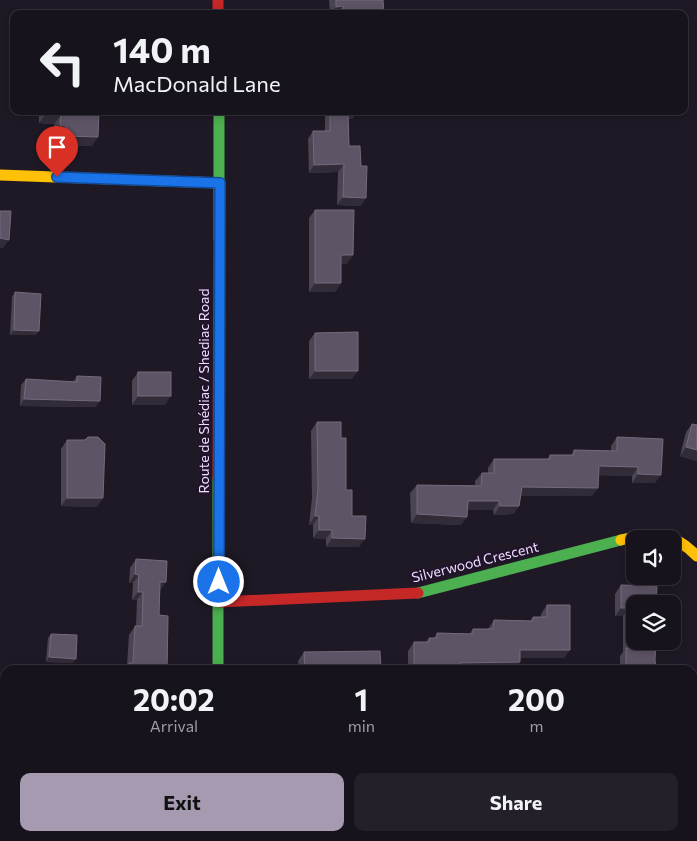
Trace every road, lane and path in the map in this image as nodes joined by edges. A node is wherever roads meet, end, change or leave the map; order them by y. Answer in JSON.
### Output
{"nodes":[{"id":1,"x":219,"y":115,"type":"edge"},
{"id":2,"x":0,"y":175,"type":"edge"},
{"id":3,"x":220,"y":183,"type":"junction"},
{"id":4,"x":697,"y":556,"type":"edge"},
{"id":5,"x":219,"y":602,"type":"junction"},
{"id":6,"x":218,"y":665,"type":"edge"}],
"edges":[{"from":1,"to":3,"type":"street","name":"Route de Shédiac / Shediac Road"},
{"from":2,"to":3,"type":"street"},
{"from":3,"to":5,"type":"street","name":"Route de Shédiac / Shediac Road"},
{"from":4,"to":5,"type":"street","name":"Silverwood Crescent"},
{"from":5,"to":6,"type":"street","name":"Route de Shédiac / Shediac Road"}]}
